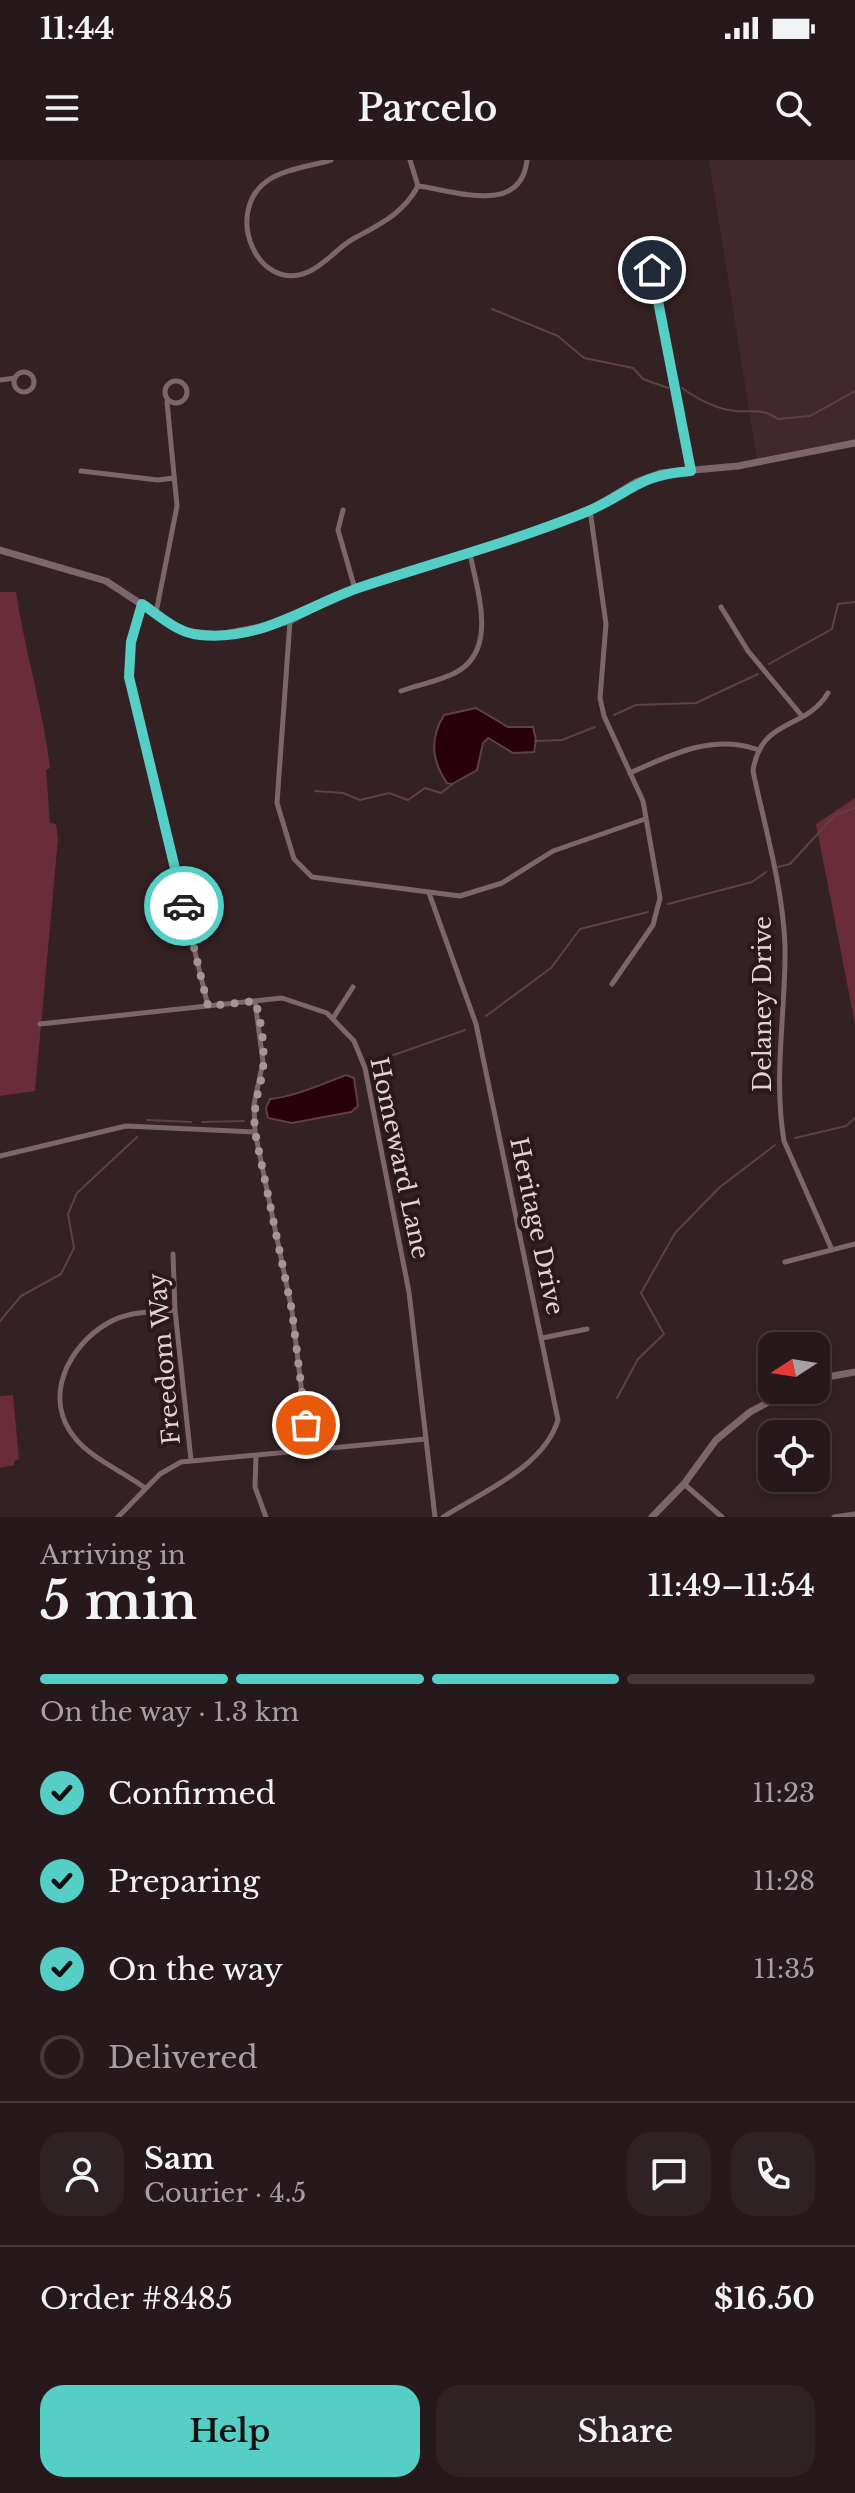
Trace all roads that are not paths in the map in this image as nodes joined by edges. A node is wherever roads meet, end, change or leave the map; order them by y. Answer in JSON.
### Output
{"nodes":[{"id":1,"x":331,"y":160,"type":"edge"},
{"id":2,"x":410,"y":160,"type":"edge"},
{"id":3,"x":527,"y":160,"type":"edge"},
{"id":4,"x":418,"y":186,"type":"junction"},
{"id":5,"x":649,"y":258,"type":"junction"},
{"id":6,"x":15,"y":378,"type":"junction"},
{"id":7,"x":0,"y":380,"type":"edge"},
{"id":8,"x":167,"y":402,"type":"junction"},
{"id":9,"x":855,"y":443,"type":"edge"},
{"id":10,"x":81,"y":471,"type":"dead end"},
{"id":11,"x":691,"y":471,"type":"junction"},
{"id":12,"x":174,"y":478,"type":"junction"},
{"id":13,"x":343,"y":510,"type":"dead end"},
{"id":14,"x":590,"y":510,"type":"junction"},
{"id":15,"x":0,"y":550,"type":"edge"},
{"id":16,"x":470,"y":553,"type":"junction"},
{"id":17,"x":355,"y":589,"type":"junction"},
{"id":18,"x":142,"y":604,"type":"junction"},
{"id":19,"x":721,"y":607,"type":"dead end"},
{"id":20,"x":156,"y":613,"type":"junction"},
{"id":21,"x":290,"y":621,"type":"junction"},
{"id":22,"x":401,"y":691,"type":"dead end"},
{"id":23,"x":828,"y":693,"type":"dead end"},
{"id":24,"x":802,"y":716,"type":"junction"},
{"id":25,"x":756,"y":749,"type":"junction"},
{"id":26,"x":630,"y":773,"type":"junction"},
{"id":27,"x":645,"y":819,"type":"junction"},
{"id":28,"x":429,"y":893,"type":"junction"},
{"id":29,"x":612,"y":984,"type":"dead end"},
{"id":30,"x":353,"y":987,"type":"dead end"},
{"id":31,"x":255,"y":1001,"type":"junction"},
{"id":32,"x":208,"y":1006,"type":"junction"},
{"id":33,"x":333,"y":1018,"type":"junction"},
{"id":34,"x":40,"y":1024,"type":"dead end"},
{"id":35,"x":255,"y":1132,"type":"junction"},
{"id":36,"x":0,"y":1156,"type":"edge"},
{"id":37,"x":855,"y":1244,"type":"edge"},
{"id":38,"x":832,"y":1250,"type":"junction"},
{"id":39,"x":173,"y":1254,"type":"dead end"},
{"id":40,"x":785,"y":1262,"type":"dead end"},
{"id":41,"x":175,"y":1310,"type":"junction"},
{"id":42,"x":587,"y":1329,"type":"dead end"},
{"id":43,"x":542,"y":1338,"type":"junction"},
{"id":44,"x":855,"y":1372,"type":"edge"},
{"id":45,"x":830,"y":1376,"type":"edge"},
{"id":46,"x":765,"y":1404,"type":"edge"},
{"id":47,"x":426,"y":1439,"type":"junction"},
{"id":48,"x":309,"y":1452,"type":"junction"},
{"id":49,"x":256,"y":1457,"type":"junction"},
{"id":50,"x":191,"y":1460,"type":"junction"},
{"id":51,"x":684,"y":1484,"type":"junction"},
{"id":52,"x":145,"y":1488,"type":"junction"},
{"id":53,"x":855,"y":1514,"type":"edge"},
{"id":54,"x":118,"y":1517,"type":"edge"},
{"id":55,"x":266,"y":1517,"type":"edge"},
{"id":56,"x":435,"y":1517,"type":"edge"},
{"id":57,"x":443,"y":1517,"type":"edge"},
{"id":58,"x":652,"y":1517,"type":"edge"},
{"id":59,"x":722,"y":1517,"type":"edge"},
{"id":60,"x":834,"y":1517,"type":"edge"}],
"edges":[{"from":1,"to":4,"type":"street"},
{"from":2,"to":4,"type":"street"},
{"from":3,"to":4,"type":"street"},
{"from":5,"to":5,"type":"street"},
{"from":5,"to":11,"type":"street"},
{"from":6,"to":6,"type":"street"},
{"from":6,"to":7,"type":"street"},
{"from":8,"to":8,"type":"street"},
{"from":8,"to":12,"type":"street"},
{"from":9,"to":11,"type":"street"},
{"from":10,"to":12,"type":"street"},
{"from":11,"to":14,"type":"street"},
{"from":12,"to":20,"type":"street"},
{"from":13,"to":17,"type":"street"},
{"from":14,"to":16,"type":"street"},
{"from":14,"to":26,"type":"street"},
{"from":15,"to":18,"type":"street"},
{"from":16,"to":17,"type":"street"},
{"from":16,"to":22,"type":"street"},
{"from":17,"to":21,"type":"street"},
{"from":18,"to":20,"type":"street"},
{"from":18,"to":32,"type":"street"},
{"from":19,"to":24,"type":"street"},
{"from":20,"to":21,"type":"street"},
{"from":21,"to":28,"type":"street"},
{"from":23,"to":24,"type":"street"},
{"from":24,"to":25,"type":"street"},
{"from":25,"to":26,"type":"street"},
{"from":25,"to":38,"type":"street","name":"Delaney Drive"},
{"from":26,"to":27,"type":"street"},
{"from":27,"to":28,"type":"street"},
{"from":27,"to":29,"type":"street"},
{"from":28,"to":43,"type":"street","name":"Heritage Drive"},
{"from":30,"to":33,"type":"street"},
{"from":31,"to":32,"type":"street","name":"Homeward Lane"},
{"from":31,"to":33,"type":"street","name":"Homeward Lane"},
{"from":31,"to":35,"type":"street"},
{"from":32,"to":34,"type":"street","name":"Homeward Lane"},
{"from":33,"to":47,"type":"street","name":"Homeward Lane"},
{"from":35,"to":36,"type":"street"},
{"from":35,"to":48,"type":"street"},
{"from":37,"to":38,"type":"street"},
{"from":38,"to":40,"type":"street"},
{"from":39,"to":41,"type":"street","name":"Freedom Way"},
{"from":41,"to":50,"type":"street","name":"Freedom Way"},
{"from":41,"to":52,"type":"street"},
{"from":42,"to":43,"type":"street"},
{"from":43,"to":57,"type":"street","name":"Heritage Drive"},
{"from":44,"to":45,"type":"street"},
{"from":46,"to":51,"type":"street"},
{"from":47,"to":48,"type":"street"},
{"from":47,"to":56,"type":"street","name":"Homeward Lane"},
{"from":48,"to":49,"type":"street"},
{"from":49,"to":50,"type":"street"},
{"from":49,"to":55,"type":"street"},
{"from":50,"to":52,"type":"street"},
{"from":51,"to":58,"type":"street"},
{"from":51,"to":59,"type":"street"},
{"from":52,"to":54,"type":"street"},
{"from":53,"to":60,"type":"street"}]}
